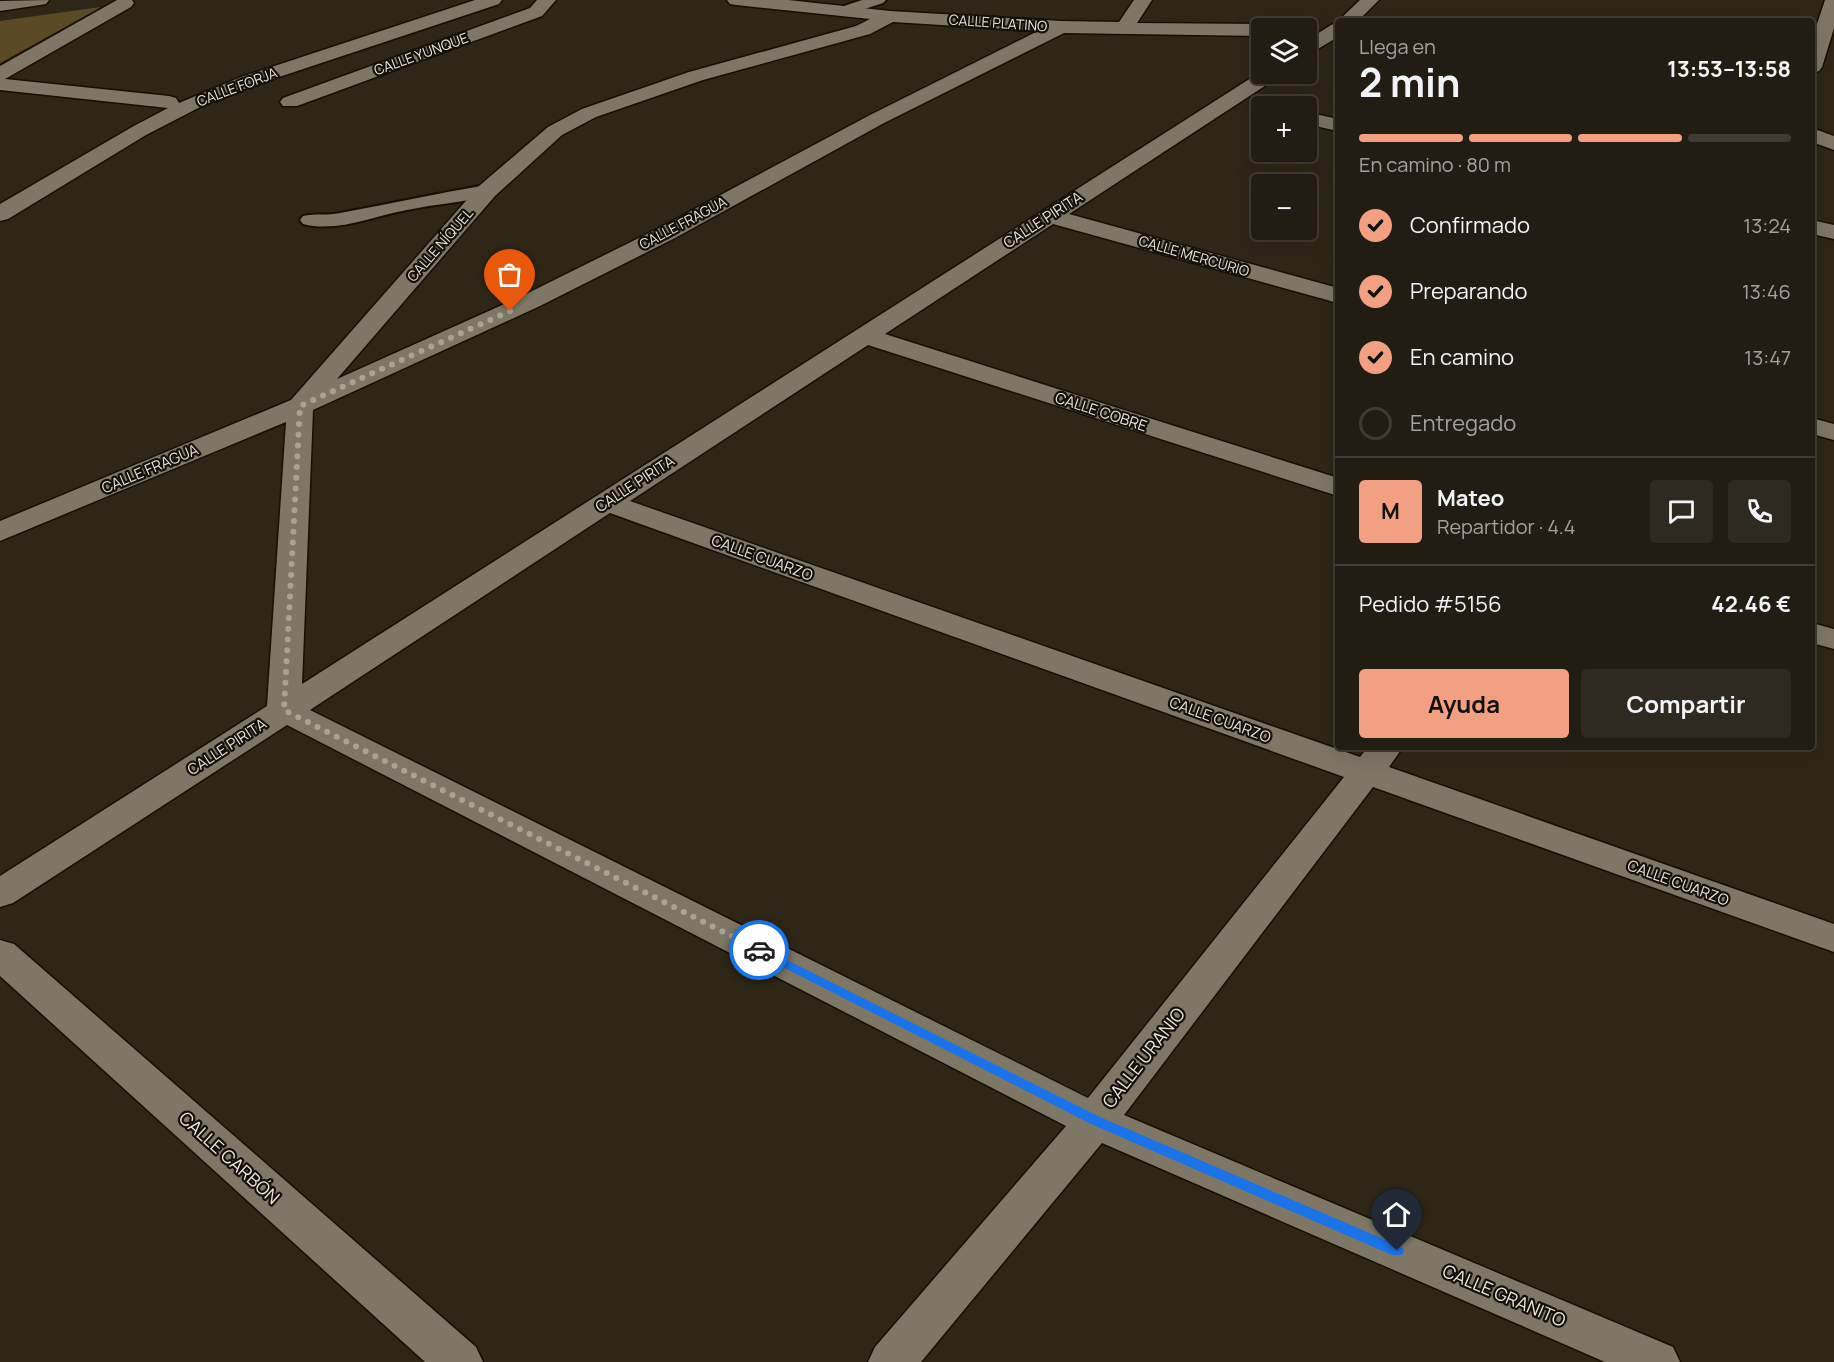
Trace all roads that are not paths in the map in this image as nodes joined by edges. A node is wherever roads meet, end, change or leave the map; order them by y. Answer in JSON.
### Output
{"nodes":[{"id":1,"x":40,"y":0,"type":"edge"},
{"id":2,"x":493,"y":0,"type":"edge"},
{"id":3,"x":542,"y":0,"type":"edge"},
{"id":4,"x":548,"y":0,"type":"edge"},
{"id":5,"x":736,"y":0,"type":"edge"},
{"id":6,"x":1143,"y":0,"type":"edge"},
{"id":7,"x":1370,"y":0,"type":"edge"},
{"id":8,"x":1834,"y":0,"type":"edge"},
{"id":9,"x":782,"y":2,"type":"edge"},
{"id":10,"x":125,"y":3,"type":"dead end"},
{"id":11,"x":0,"y":6,"type":"edge"},
{"id":12,"x":884,"y":8,"type":"edge"},
{"id":13,"x":1351,"y":18,"type":"edge"},
{"id":14,"x":1061,"y":27,"type":"junction"},
{"id":15,"x":1124,"y":28,"type":"junction"},
{"id":16,"x":1335,"y":28,"type":"edge"},
{"id":17,"x":1251,"y":30,"type":"edge"},
{"id":18,"x":1317,"y":30,"type":"edge"},
{"id":19,"x":1335,"y":31,"type":"edge"},
{"id":20,"x":1317,"y":43,"type":"edge"},
{"id":21,"x":1818,"y":64,"type":"edge"},
{"id":22,"x":0,"y":74,"type":"edge"},
{"id":23,"x":0,"y":84,"type":"edge"},
{"id":24,"x":1260,"y":84,"type":"edge"},
{"id":25,"x":169,"y":102,"type":"dead end"},
{"id":26,"x":290,"y":102,"type":"dead end"},
{"id":27,"x":1317,"y":120,"type":"edge"},
{"id":28,"x":1335,"y":124,"type":"edge"},
{"id":29,"x":1815,"y":135,"type":"edge"},
{"id":30,"x":1834,"y":144,"type":"edge"},
{"id":31,"x":487,"y":191,"type":"junction"},
{"id":32,"x":0,"y":214,"type":"edge"},
{"id":33,"x":1050,"y":216,"type":"junction"},
{"id":34,"x":310,"y":220,"type":"dead end"},
{"id":35,"x":1815,"y":228,"type":"edge"},
{"id":36,"x":1834,"y":232,"type":"edge"},
{"id":37,"x":1335,"y":295,"type":"edge"},
{"id":38,"x":864,"y":336,"type":"junction"},
{"id":39,"x":300,"y":406,"type":"junction"},
{"id":40,"x":1815,"y":427,"type":"edge"},
{"id":41,"x":1834,"y":432,"type":"edge"},
{"id":42,"x":1335,"y":486,"type":"edge"},
{"id":43,"x":606,"y":502,"type":"junction"},
{"id":44,"x":0,"y":532,"type":"edge"},
{"id":45,"x":1815,"y":634,"type":"edge"},
{"id":46,"x":1834,"y":639,"type":"edge"},
{"id":47,"x":284,"y":710,"type":"junction"},
{"id":48,"x":1335,"y":746,"type":"edge"},
{"id":49,"x":1347,"y":750,"type":"edge"},
{"id":50,"x":1377,"y":760,"type":"edge"},
{"id":51,"x":0,"y":894,"type":"edge"},
{"id":52,"x":1834,"y":938,"type":"edge"},
{"id":53,"x":0,"y":954,"type":"edge"},
{"id":54,"x":1095,"y":1121,"type":"junction"},
{"id":55,"x":459,"y":1362,"type":"edge"},
{"id":56,"x":892,"y":1362,"type":"edge"},
{"id":57,"x":1656,"y":1362,"type":"edge"}],
"edges":[{"from":1,"to":11,"type":"street"},
{"from":2,"to":32,"type":"street","name":"CALLE FORJA"},
{"from":3,"to":4,"type":"street"},
{"from":4,"to":26,"type":"street","name":"CALLE YUNQUE"},
{"from":5,"to":9,"type":"street","name":"CALLE PLATINO"},
{"from":6,"to":15,"type":"street"},
{"from":7,"to":13,"type":"street"},
{"from":8,"to":21,"type":"street"},
{"from":9,"to":12,"type":"street","name":"CALLE PLATINO"},
{"from":10,"to":22,"type":"street"},
{"from":12,"to":14,"type":"street","name":"CALLE PLATINO"},
{"from":12,"to":31,"type":"street","name":"CALLE NÍQUEL"},
{"from":14,"to":15,"type":"street","name":"CALLE PLATINO"},
{"from":14,"to":39,"type":"street","name":"CALLE FRAGUA"},
{"from":15,"to":17,"type":"street","name":"CALLE PLATINO"},
{"from":16,"to":18,"type":"street"},
{"from":19,"to":20,"type":"street"},
{"from":23,"to":25,"type":"street"},
{"from":24,"to":33,"type":"street","name":"CALLE PIRITA"},
{"from":27,"to":28,"type":"street"},
{"from":29,"to":30,"type":"street"},
{"from":31,"to":34,"type":"lane"},
{"from":31,"to":39,"type":"street","name":"CALLE NÍQUEL"},
{"from":33,"to":37,"type":"street","name":"CALLE MERCURIO"},
{"from":33,"to":38,"type":"street","name":"CALLE PIRITA"},
{"from":35,"to":36,"type":"street"},
{"from":38,"to":42,"type":"street","name":"CALLE COBRE"},
{"from":38,"to":43,"type":"street","name":"CALLE PIRITA"},
{"from":39,"to":44,"type":"street","name":"CALLE FRAGUA"},
{"from":39,"to":47,"type":"street"},
{"from":40,"to":41,"type":"street"},
{"from":43,"to":47,"type":"street","name":"CALLE PIRITA"},
{"from":43,"to":48,"type":"street","name":"CALLE CUARZO"},
{"from":45,"to":46,"type":"street"},
{"from":47,"to":51,"type":"street","name":"CALLE PIRITA"},
{"from":47,"to":54,"type":"street","name":"CALLE GRANITO"},
{"from":49,"to":50,"type":"street","name":"CALLE CUARZO"},
{"from":50,"to":52,"type":"street","name":"CALLE CUARZO"},
{"from":50,"to":54,"type":"street","name":"CALLE URANIO"},
{"from":53,"to":55,"type":"street","name":"CALLE CARBÓN"},
{"from":54,"to":56,"type":"street","name":"CALLE URANIO"},
{"from":54,"to":57,"type":"street","name":"CALLE GRANITO"}]}
